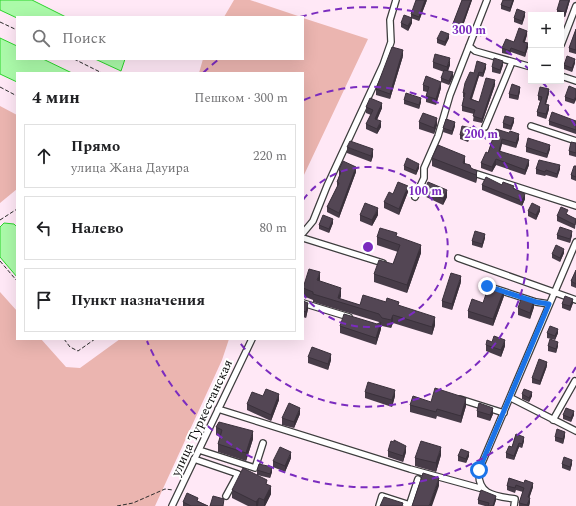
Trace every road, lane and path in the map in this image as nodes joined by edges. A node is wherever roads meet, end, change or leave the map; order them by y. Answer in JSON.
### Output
{"nodes":[{"id":1,"x":396,"y":0,"type":"edge"},
{"id":2,"x":487,"y":0,"type":"edge"},
{"id":3,"x":576,"y":6,"type":"edge"},
{"id":4,"x":0,"y":22,"type":"edge"},
{"id":5,"x":16,"y":30,"type":"edge"},
{"id":6,"x":564,"y":37,"type":"edge"},
{"id":7,"x":469,"y":46,"type":"junction"},
{"id":8,"x":76,"y":60,"type":"edge"},
{"id":9,"x":512,"y":62,"type":"junction"},
{"id":10,"x":528,"y":66,"type":"edge"},
{"id":11,"x":100,"y":72,"type":"edge"},
{"id":12,"x":564,"y":77,"type":"edge"},
{"id":13,"x":576,"y":81,"type":"edge"},
{"id":14,"x":0,"y":87,"type":"edge"},
{"id":15,"x":16,"y":95,"type":"edge"},
{"id":16,"x":531,"y":126,"type":"dead end"},
{"id":17,"x":485,"y":127,"type":"dead end"},
{"id":18,"x":576,"y":141,"type":"edge"},
{"id":19,"x":474,"y":173,"type":"edge"},
{"id":20,"x":415,"y":197,"type":"dead end"},
{"id":21,"x":576,"y":206,"type":"edge"},
{"id":22,"x":16,"y":210,"type":"edge"},
{"id":23,"x":0,"y":220,"type":"edge"},
{"id":24,"x":304,"y":232,"type":"edge"},
{"id":25,"x":304,"y":238,"type":"edge"},
{"id":26,"x":576,"y":242,"type":"edge"},
{"id":27,"x":458,"y":258,"type":"dead end"},
{"id":28,"x":0,"y":261,"type":"edge"},
{"id":29,"x":383,"y":264,"type":"edge"},
{"id":30,"x":16,"y":281,"type":"edge"},
{"id":31,"x":487,"y":286,"type":"edge"},
{"id":32,"x":555,"y":291,"type":"junction"},
{"id":33,"x":576,"y":300,"type":"edge"},
{"id":34,"x":304,"y":303,"type":"edge"},
{"id":35,"x":549,"y":304,"type":"junction"},
{"id":36,"x":355,"y":319,"type":"edge"},
{"id":37,"x":65,"y":340,"type":"edge"},
{"id":38,"x":94,"y":340,"type":"edge"},
{"id":39,"x":252,"y":340,"type":"edge"},
{"id":40,"x":574,"y":381,"type":"dead end"},
{"id":41,"x":452,"y":397,"type":"edge"},
{"id":42,"x":511,"y":398,"type":"junction"},
{"id":43,"x":218,"y":409,"type":"junction"},
{"id":44,"x":504,"y":413,"type":"junction"},
{"id":45,"x":553,"y":420,"type":"junction"},
{"id":46,"x":576,"y":431,"type":"edge"},
{"id":47,"x":263,"y":443,"type":"dead end"},
{"id":48,"x":199,"y":450,"type":"junction"},
{"id":49,"x":194,"y":459,"type":"junction"},
{"id":50,"x":418,"y":479,"type":"dead end"},
{"id":51,"x":482,"y":490,"type":"junction"},
{"id":52,"x":179,"y":492,"type":"junction"},
{"id":53,"x":226,"y":496,"type":"dead end"},
{"id":54,"x":410,"y":505,"type":"edge"},
{"id":55,"x":117,"y":506,"type":"edge"},
{"id":56,"x":172,"y":506,"type":"edge"},
{"id":57,"x":379,"y":506,"type":"edge"},
{"id":58,"x":514,"y":506,"type":"edge"}],
"edges":[{"from":1,"to":24,"type":"street"},
{"from":2,"to":7,"type":"street"},
{"from":3,"to":6,"type":"street"},
{"from":4,"to":5,"type":"path"},
{"from":7,"to":9,"type":"street"},
{"from":7,"to":20,"type":"street"},
{"from":8,"to":11,"type":"path"},
{"from":9,"to":10,"type":"street"},
{"from":9,"to":17,"type":"street"},
{"from":12,"to":13,"type":"street"},
{"from":14,"to":15,"type":"path"},
{"from":16,"to":18,"type":"street"},
{"from":19,"to":21,"type":"street"},
{"from":22,"to":23,"type":"path"},
{"from":25,"to":29,"type":"street"},
{"from":26,"to":32,"type":"street"},
{"from":27,"to":32,"type":"street"},
{"from":28,"to":30,"type":"path"},
{"from":31,"to":35,"type":"street"},
{"from":32,"to":33,"type":"street"},
{"from":32,"to":35,"type":"street"},
{"from":34,"to":36,"type":"street"},
{"from":35,"to":42,"type":"street"},
{"from":37,"to":38,"type":"path"},
{"from":39,"to":43,"type":"street","name":"улица Туркестанская"},
{"from":40,"to":45,"type":"street"},
{"from":41,"to":44,"type":"street"},
{"from":42,"to":44,"type":"street"},
{"from":42,"to":45,"type":"street"},
{"from":43,"to":48,"type":"street","name":"улица Туркестанская"},
{"from":43,"to":51,"type":"street"},
{"from":44,"to":51,"type":"street"},
{"from":45,"to":46,"type":"street"},
{"from":47,"to":48,"type":"street"},
{"from":48,"to":49,"type":"street","name":"улица Туркестанская"},
{"from":49,"to":52,"type":"street","name":"улица Туркестанская"},
{"from":49,"to":53,"type":"street"},
{"from":50,"to":54,"type":"street"},
{"from":51,"to":58,"type":"street"},
{"from":52,"to":55,"type":"path"},
{"from":52,"to":56,"type":"street","name":"улица Туркестанская"},
{"from":54,"to":57,"type":"street"}]}
